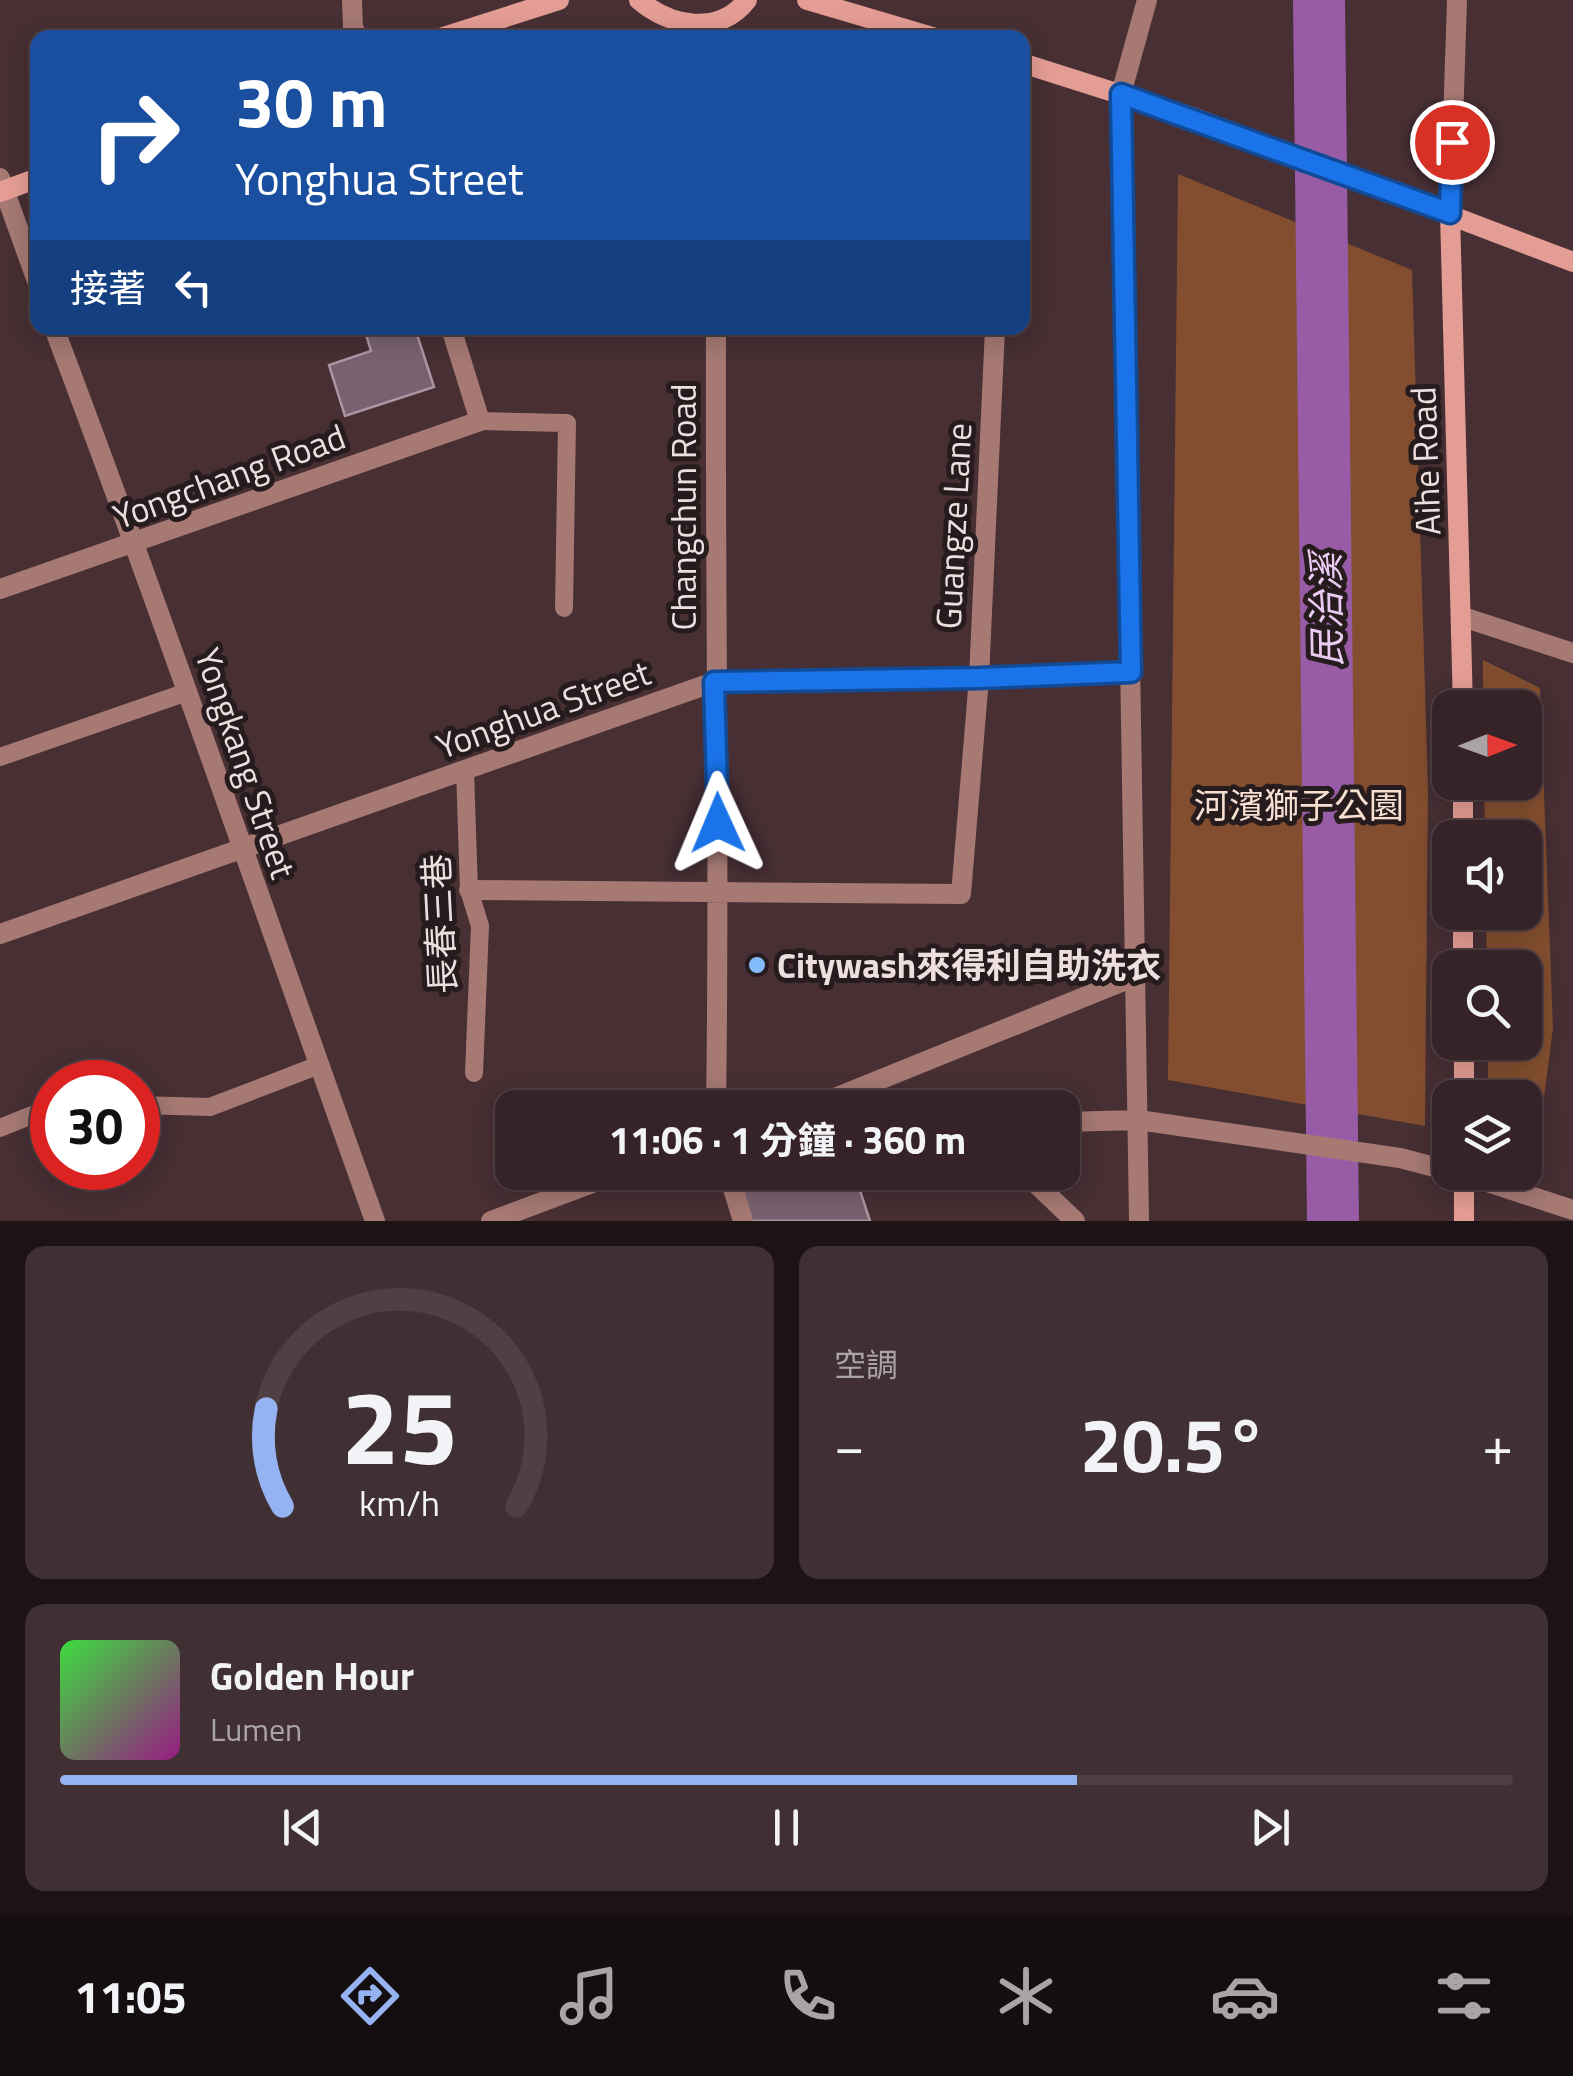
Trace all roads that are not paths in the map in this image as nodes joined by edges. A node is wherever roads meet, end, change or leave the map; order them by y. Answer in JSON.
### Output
{"nodes":[{"id":1,"x":352,"y":0,"type":"edge"},
{"id":2,"x":560,"y":0,"type":"edge"},
{"id":3,"x":639,"y":0,"type":"edge"},
{"id":4,"x":747,"y":0,"type":"edge"},
{"id":5,"x":807,"y":0,"type":"edge"},
{"id":6,"x":1148,"y":0,"type":"edge"},
{"id":7,"x":1457,"y":0,"type":"edge"},
{"id":8,"x":355,"y":30,"type":"edge"},
{"id":9,"x":465,"y":30,"type":"edge"},
{"id":10,"x":694,"y":30,"type":"edge"},
{"id":11,"x":699,"y":30,"type":"edge"},
{"id":12,"x":909,"y":30,"type":"edge"},
{"id":13,"x":1030,"y":66,"type":"edge"},
{"id":14,"x":1121,"y":94,"type":"junction"},
{"id":15,"x":30,"y":180,"type":"edge"},
{"id":16,"x":1,"y":187,"type":"edge"},
{"id":17,"x":1450,"y":213,"type":"junction"},
{"id":18,"x":1573,"y":262,"type":"edge"},
{"id":19,"x":30,"y":263,"type":"edge"},
{"id":20,"x":57,"y":335,"type":"edge"},
{"id":21,"x":452,"y":335,"type":"edge"},
{"id":22,"x":716,"y":335,"type":"edge"},
{"id":23,"x":994,"y":335,"type":"edge"},
{"id":24,"x":480,"y":422,"type":"junction"},
{"id":25,"x":136,"y":544,"type":"junction"},
{"id":26,"x":0,"y":589,"type":"edge"},
{"id":27,"x":564,"y":608,"type":"dead end"},
{"id":28,"x":1463,"y":617,"type":"junction"},
{"id":29,"x":1573,"y":653,"type":"edge"},
{"id":30,"x":1131,"y":672,"type":"junction"},
{"id":31,"x":979,"y":678,"type":"junction"},
{"id":32,"x":714,"y":682,"type":"junction"},
{"id":33,"x":1463,"y":690,"type":"edge"},
{"id":34,"x":187,"y":692,"type":"junction"},
{"id":35,"x":0,"y":757,"type":"edge"},
{"id":36,"x":465,"y":771,"type":"junction"},
{"id":37,"x":242,"y":850,"type":"junction"},
{"id":38,"x":469,"y":890,"type":"junction"},
{"id":39,"x":719,"y":893,"type":"junction"},
{"id":40,"x":0,"y":934,"type":"edge"},
{"id":41,"x":1136,"y":976,"type":"junction"},
{"id":42,"x":319,"y":1064,"type":"junction"},
{"id":43,"x":474,"y":1072,"type":"dead end"},
{"id":44,"x":716,"y":1090,"type":"edge"},
{"id":45,"x":858,"y":1090,"type":"edge"},
{"id":46,"x":160,"y":1105,"type":"edge"},
{"id":47,"x":30,"y":1116,"type":"edge"},
{"id":48,"x":1138,"y":1120,"type":"junction"},
{"id":49,"x":1080,"y":1122,"type":"edge"},
{"id":50,"x":0,"y":1128,"type":"edge"},
{"id":51,"x":1432,"y":1166,"type":"edge"},
{"id":52,"x":574,"y":1190,"type":"edge"},
{"id":53,"x":734,"y":1190,"type":"edge"},
{"id":54,"x":1043,"y":1190,"type":"edge"},
{"id":55,"x":1460,"y":1190,"type":"edge"},
{"id":56,"x":1512,"y":1190,"type":"edge"},
{"id":57,"x":1573,"y":1210,"type":"edge"},
{"id":58,"x":376,"y":1221,"type":"edge"},
{"id":59,"x":492,"y":1221,"type":"edge"},
{"id":60,"x":743,"y":1221,"type":"edge"},
{"id":61,"x":1076,"y":1221,"type":"edge"},
{"id":62,"x":1139,"y":1221,"type":"edge"},
{"id":63,"x":1464,"y":1221,"type":"edge"}],
"edges":[{"from":1,"to":8,"type":"street"},
{"from":2,"to":9,"type":"main road"},
{"from":3,"to":10,"type":"main road"},
{"from":4,"to":11,"type":"main road"},
{"from":5,"to":12,"type":"main road"},
{"from":6,"to":14,"type":"street"},
{"from":7,"to":17,"type":"street"},
{"from":13,"to":14,"type":"main road"},
{"from":14,"to":17,"type":"main road"},
{"from":14,"to":30,"type":"street"},
{"from":15,"to":16,"type":"main road"},
{"from":16,"to":19,"type":"street"},
{"from":17,"to":18,"type":"main road"},
{"from":17,"to":28,"type":"main road","name":"Aihe Road"},
{"from":20,"to":25,"type":"street","name":"Yongkang Street"},
{"from":21,"to":24,"type":"street"},
{"from":22,"to":32,"type":"street","name":"Changchun Road"},
{"from":23,"to":31,"type":"street","name":"Guangze Lane"},
{"from":24,"to":25,"type":"street","name":"Yongchang Road"},
{"from":24,"to":27,"type":"lane"},
{"from":25,"to":26,"type":"street","name":"Yongchang Road"},
{"from":25,"to":34,"type":"street","name":"Yongkang Street"},
{"from":28,"to":29,"type":"street"},
{"from":28,"to":33,"type":"main road","name":"Aihe Road"},
{"from":30,"to":31,"type":"street","name":"Yonghua Street"},
{"from":30,"to":41,"type":"street"},
{"from":31,"to":32,"type":"street","name":"Yonghua Street"},
{"from":31,"to":39,"type":"street","name":"Guangze Lane"},
{"from":32,"to":36,"type":"street","name":"Yonghua Street"},
{"from":32,"to":39,"type":"street","name":"Changchun Road"},
{"from":34,"to":35,"type":"lane"},
{"from":34,"to":37,"type":"street","name":"Yongkang Street"},
{"from":36,"to":37,"type":"street","name":"Yonghua Street"},
{"from":36,"to":38,"type":"lane","name":"長春三巷"},
{"from":37,"to":40,"type":"street","name":"Yonghua Street"},
{"from":37,"to":42,"type":"street","name":"Yongkang Street"},
{"from":38,"to":39,"type":"street","name":"Guangze Lane"},
{"from":38,"to":43,"type":"lane","name":"長春三巷"},
{"from":39,"to":44,"type":"street","name":"Changchun Road"},
{"from":41,"to":45,"type":"street"},
{"from":41,"to":48,"type":"street"},
{"from":42,"to":46,"type":"lane"},
{"from":42,"to":58,"type":"street","name":"Yongkang Street"},
{"from":47,"to":50,"type":"lane"},
{"from":48,"to":49,"type":"street"},
{"from":48,"to":51,"type":"street"},
{"from":48,"to":62,"type":"street"},
{"from":52,"to":59,"type":"street"},
{"from":53,"to":60,"type":"street"},
{"from":54,"to":61,"type":"street"},
{"from":55,"to":63,"type":"main road"},
{"from":56,"to":57,"type":"street"}]}
